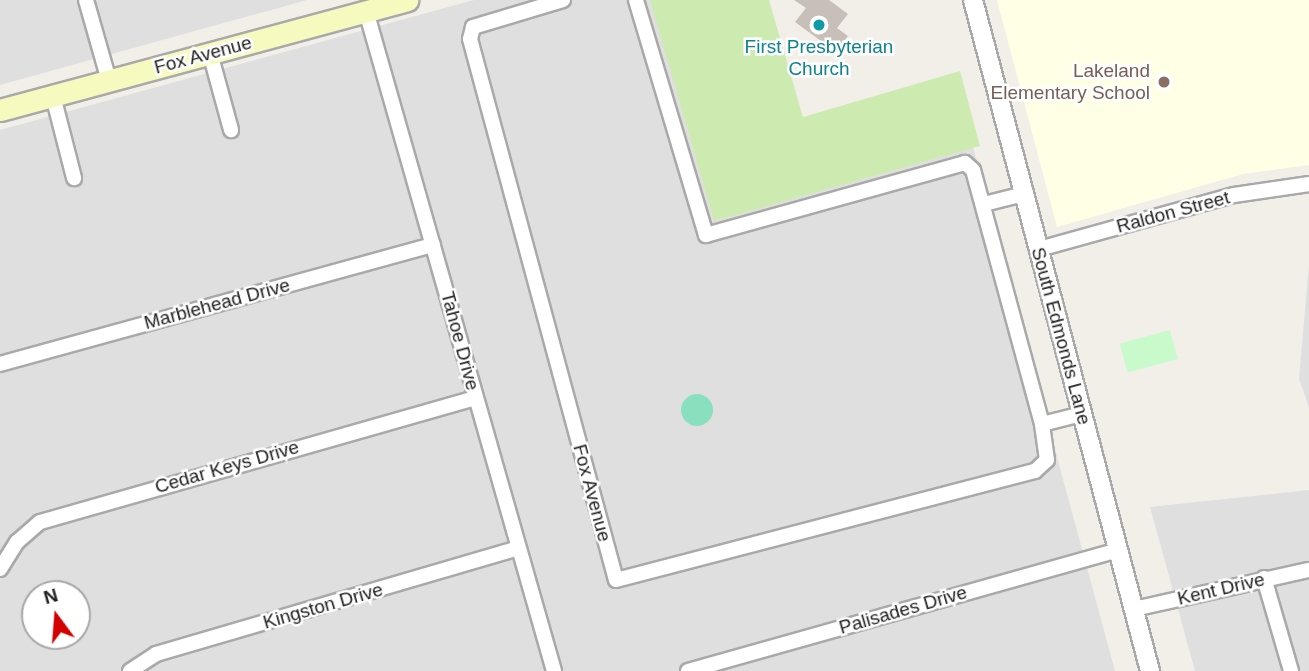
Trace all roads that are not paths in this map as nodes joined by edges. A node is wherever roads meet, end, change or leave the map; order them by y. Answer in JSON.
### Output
{"nodes":[{"id":1,"x":86,"y":0,"type":"edge"},
{"id":2,"x":407,"y":0,"type":"edge"},
{"id":3,"x":563,"y":0,"type":"edge"},
{"id":4,"x":636,"y":0,"type":"edge"},
{"id":5,"x":973,"y":0,"type":"edge"},
{"id":6,"x":366,"y":11,"type":"junction"},
{"id":7,"x":210,"y":53,"type":"junction"},
{"id":8,"x":109,"y":81,"type":"junction"},
{"id":9,"x":53,"y":96,"type":"junction"},
{"id":10,"x":0,"y":110,"type":"edge"},
{"id":11,"x":231,"y":130,"type":"dead end"},
{"id":12,"x":74,"y":178,"type":"dead end"},
{"id":13,"x":1309,"y":184,"type":"edge"},
{"id":14,"x":1024,"y":194,"type":"junction"},
{"id":15,"x":984,"y":204,"type":"junction"},
{"id":16,"x":433,"y":245,"type":"junction"},
{"id":17,"x":1039,"y":249,"type":"junction"},
{"id":18,"x":0,"y":364,"type":"edge"},
{"id":19,"x":475,"y":397,"type":"junction"},
{"id":20,"x":1082,"y":414,"type":"junction"},
{"id":21,"x":1042,"y":424,"type":"junction"},
{"id":22,"x":518,"y":548,"type":"junction"},
{"id":23,"x":1118,"y":550,"type":"junction"},
{"id":24,"x":0,"y":567,"type":"edge"},
{"id":25,"x":1309,"y":570,"type":"edge"},
{"id":26,"x":1264,"y":578,"type":"junction"},
{"id":27,"x":1134,"y":609,"type":"junction"},
{"id":28,"x":130,"y":671,"type":"edge"},
{"id":29,"x":554,"y":671,"type":"edge"},
{"id":30,"x":688,"y":671,"type":"edge"},
{"id":31,"x":1150,"y":671,"type":"edge"},
{"id":32,"x":1291,"y":671,"type":"edge"}],
"edges":[{"from":1,"to":8,"type":"street"},
{"from":2,"to":6,"type":"main road","name":"Fox Avenue"},
{"from":3,"to":21,"type":"street","name":"Fox Avenue"},
{"from":4,"to":15,"type":"street","name":"Fox Avenue"},
{"from":5,"to":14,"type":"street","name":"South Edmonds Lane"},
{"from":6,"to":7,"type":"main road","name":"Fox Avenue"},
{"from":6,"to":16,"type":"street","name":"Tahoe Drive"},
{"from":7,"to":8,"type":"main road","name":"Fox Avenue"},
{"from":7,"to":11,"type":"street"},
{"from":8,"to":9,"type":"main road","name":"Fox Avenue"},
{"from":9,"to":10,"type":"main road","name":"Fox Avenue"},
{"from":9,"to":12,"type":"street"},
{"from":13,"to":17,"type":"street","name":"Raldon Street"},
{"from":14,"to":15,"type":"street"},
{"from":14,"to":17,"type":"street","name":"South Edmonds Lane"},
{"from":15,"to":21,"type":"street","name":"Fox Avenue"},
{"from":16,"to":18,"type":"street","name":"Marblehead Drive"},
{"from":16,"to":19,"type":"street","name":"Tahoe Drive"},
{"from":17,"to":20,"type":"street","name":"South Edmonds Lane"},
{"from":19,"to":22,"type":"street","name":"Tahoe Drive"},
{"from":19,"to":24,"type":"street","name":"Cedar Keys Drive"},
{"from":20,"to":21,"type":"street"},
{"from":20,"to":23,"type":"street","name":"South Edmonds Lane"},
{"from":22,"to":28,"type":"street","name":"Kingston Drive"},
{"from":22,"to":29,"type":"street","name":"Tahoe Drive"},
{"from":23,"to":27,"type":"street","name":"South Edmonds Lane"},
{"from":23,"to":30,"type":"street","name":"Palisades Drive"},
{"from":25,"to":26,"type":"street","name":"Kent Drive"},
{"from":26,"to":27,"type":"street","name":"Kent Drive"},
{"from":26,"to":32,"type":"street"},
{"from":27,"to":31,"type":"street","name":"South Edmonds Lane"}]}
